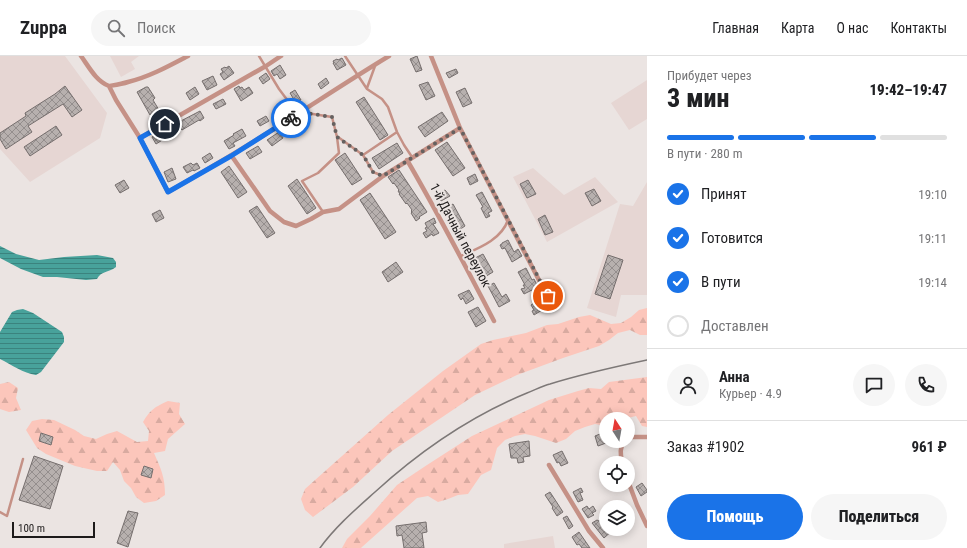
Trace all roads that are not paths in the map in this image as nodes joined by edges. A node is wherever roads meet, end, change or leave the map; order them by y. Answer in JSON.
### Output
{"nodes":[{"id":1,"x":81,"y":56,"type":"edge"},
{"id":2,"x":188,"y":56,"type":"edge"},
{"id":3,"x":259,"y":56,"type":"edge"},
{"id":4,"x":281,"y":56,"type":"edge"},
{"id":5,"x":345,"y":56,"type":"edge"},
{"id":6,"x":389,"y":56,"type":"edge"},
{"id":7,"x":431,"y":56,"type":"edge"},
{"id":8,"x":375,"y":64,"type":"junction"},
{"id":9,"x":266,"y":66,"type":"junction"},
{"id":10,"x":358,"y":75,"type":"junction"},
{"id":11,"x":109,"y":86,"type":"junction"},
{"id":12,"x":367,"y":88,"type":"junction"},
{"id":13,"x":294,"y":110,"type":"junction"},
{"id":14,"x":300,"y":112,"type":"junction"},
{"id":15,"x":292,"y":117,"type":"junction"},
{"id":16,"x":460,"y":128,"type":"junction"},
{"id":17,"x":397,"y":132,"type":"junction"},
{"id":18,"x":337,"y":137,"type":"junction"},
{"id":19,"x":140,"y":138,"type":"junction"},
{"id":20,"x":363,"y":155,"type":"junction"},
{"id":21,"x":231,"y":156,"type":"junction"},
{"id":22,"x":412,"y":157,"type":"junction"},
{"id":23,"x":407,"y":160,"type":"junction"},
{"id":24,"x":383,"y":176,"type":"junction"},
{"id":25,"x":323,"y":212,"type":"junction"},
{"id":26,"x":508,"y":220,"type":"junction"},
{"id":27,"x":461,"y":256,"type":"junction"},
{"id":28,"x":554,"y":309,"type":"dead end"},
{"id":29,"x":494,"y":321,"type":"dead end"},
{"id":30,"x":635,"y":437,"type":"edge"},
{"id":31,"x":647,"y":437,"type":"edge"},
{"id":32,"x":24,"y":459,"type":"dead end"},
{"id":33,"x":549,"y":465,"type":"dead end"},
{"id":34,"x":632,"y":492,"type":"edge"},
{"id":35,"x":0,"y":512,"type":"edge"},
{"id":36,"x":647,"y":526,"type":"edge"},
{"id":37,"x":603,"y":548,"type":"edge"}],
"edges":[{"from":1,"to":11,"type":"street"},
{"from":2,"to":11,"type":"street"},
{"from":3,"to":9,"type":"lane"},
{"from":4,"to":9,"type":"street"},
{"from":5,"to":10,"type":"lane"},
{"from":6,"to":8,"type":"street"},
{"from":7,"to":16,"type":"street"},
{"from":8,"to":10,"type":"street"},
{"from":8,"to":12,"type":"lane"},
{"from":9,"to":13,"type":"lane"},
{"from":9,"to":19,"type":"street"},
{"from":10,"to":12,"type":"lane"},
{"from":10,"to":14,"type":"street"},
{"from":11,"to":19,"type":"street"},
{"from":12,"to":17,"type":"lane"},
{"from":13,"to":14,"type":"lane"},
{"from":13,"to":15,"type":"lane"},
{"from":14,"to":15,"type":"street"},
{"from":14,"to":18,"type":"lane"},
{"from":15,"to":21,"type":"street"},
{"from":16,"to":22,"type":"street"},
{"from":16,"to":26,"type":"street"},
{"from":17,"to":20,"type":"lane"},
{"from":17,"to":22,"type":"lane"},
{"from":18,"to":20,"type":"lane"},
{"from":18,"to":25,"type":"lane"},
{"from":19,"to":21,"type":"street"},
{"from":20,"to":24,"type":"lane"},
{"from":21,"to":25,"type":"street"},
{"from":22,"to":23,"type":"street"},
{"from":23,"to":24,"type":"street"},
{"from":23,"to":27,"type":"street","name":"1-й Дачный переулок"},
{"from":24,"to":25,"type":"street"},
{"from":26,"to":27,"type":"lane"},
{"from":26,"to":28,"type":"street"},
{"from":27,"to":29,"type":"street","name":"1-й Дачный переулок"},
{"from":30,"to":31,"type":"street"},
{"from":32,"to":35,"type":"lane"},
{"from":33,"to":37,"type":"street"},
{"from":34,"to":36,"type":"street"}]}
